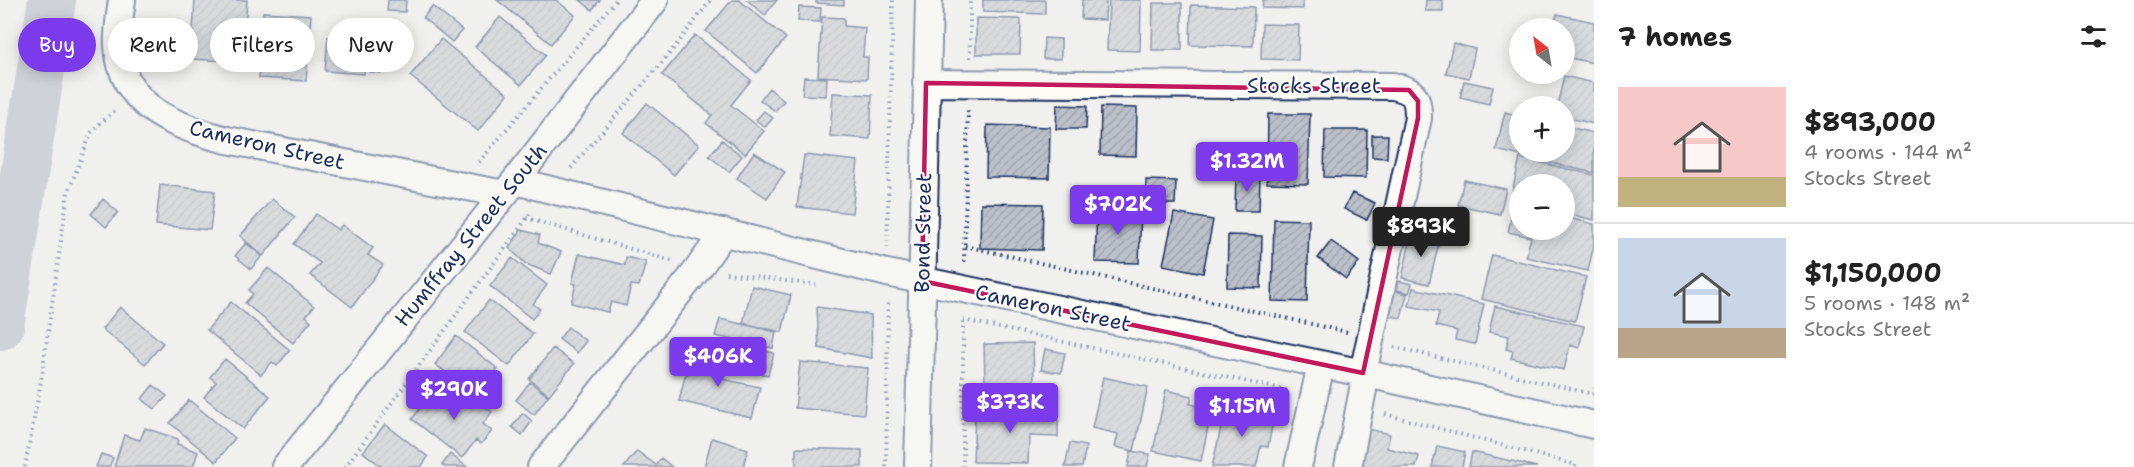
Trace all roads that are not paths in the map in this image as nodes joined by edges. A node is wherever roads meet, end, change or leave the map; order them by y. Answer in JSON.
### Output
{"nodes":[{"id":1,"x":122,"y":0,"type":"edge"},
{"id":2,"x":655,"y":0,"type":"edge"},
{"id":3,"x":929,"y":0,"type":"edge"},
{"id":4,"x":926,"y":83,"type":"junction"},
{"id":5,"x":509,"y":188,"type":"junction"},
{"id":6,"x":724,"y":232,"type":"junction"},
{"id":7,"x":922,"y":280,"type":"junction"},
{"id":8,"x":1321,"y":365,"type":"junction"},
{"id":9,"x":1365,"y":374,"type":"junction"},
{"id":10,"x":1594,"y":425,"type":"edge"},
{"id":11,"x":285,"y":467,"type":"edge"},
{"id":12,"x":541,"y":467,"type":"edge"},
{"id":13,"x":918,"y":467,"type":"edge"},
{"id":14,"x":1298,"y":467,"type":"edge"},
{"id":15,"x":1348,"y":467,"type":"edge"}],
"edges":[{"from":1,"to":5,"type":"street","name":"Cameron Street"},
{"from":2,"to":5,"type":"street","name":"Humffray Street South"},
{"from":3,"to":4,"type":"street","name":"Bond Street"},
{"from":4,"to":7,"type":"street","name":"Bond Street"},
{"from":4,"to":9,"type":"street","name":"Stocks Street"},
{"from":5,"to":6,"type":"street","name":"Cameron Street"},
{"from":5,"to":11,"type":"street","name":"Humffray Street South"},
{"from":6,"to":7,"type":"street","name":"Cameron Street"},
{"from":6,"to":12,"type":"street"},
{"from":7,"to":8,"type":"street","name":"Cameron Street"},
{"from":7,"to":13,"type":"street","name":"Bond Street"},
{"from":8,"to":9,"type":"street","name":"Cameron Street"},
{"from":8,"to":14,"type":"street"},
{"from":9,"to":10,"type":"street","name":"Cameron Street"},
{"from":9,"to":15,"type":"street","name":"Stocks Street"}]}
